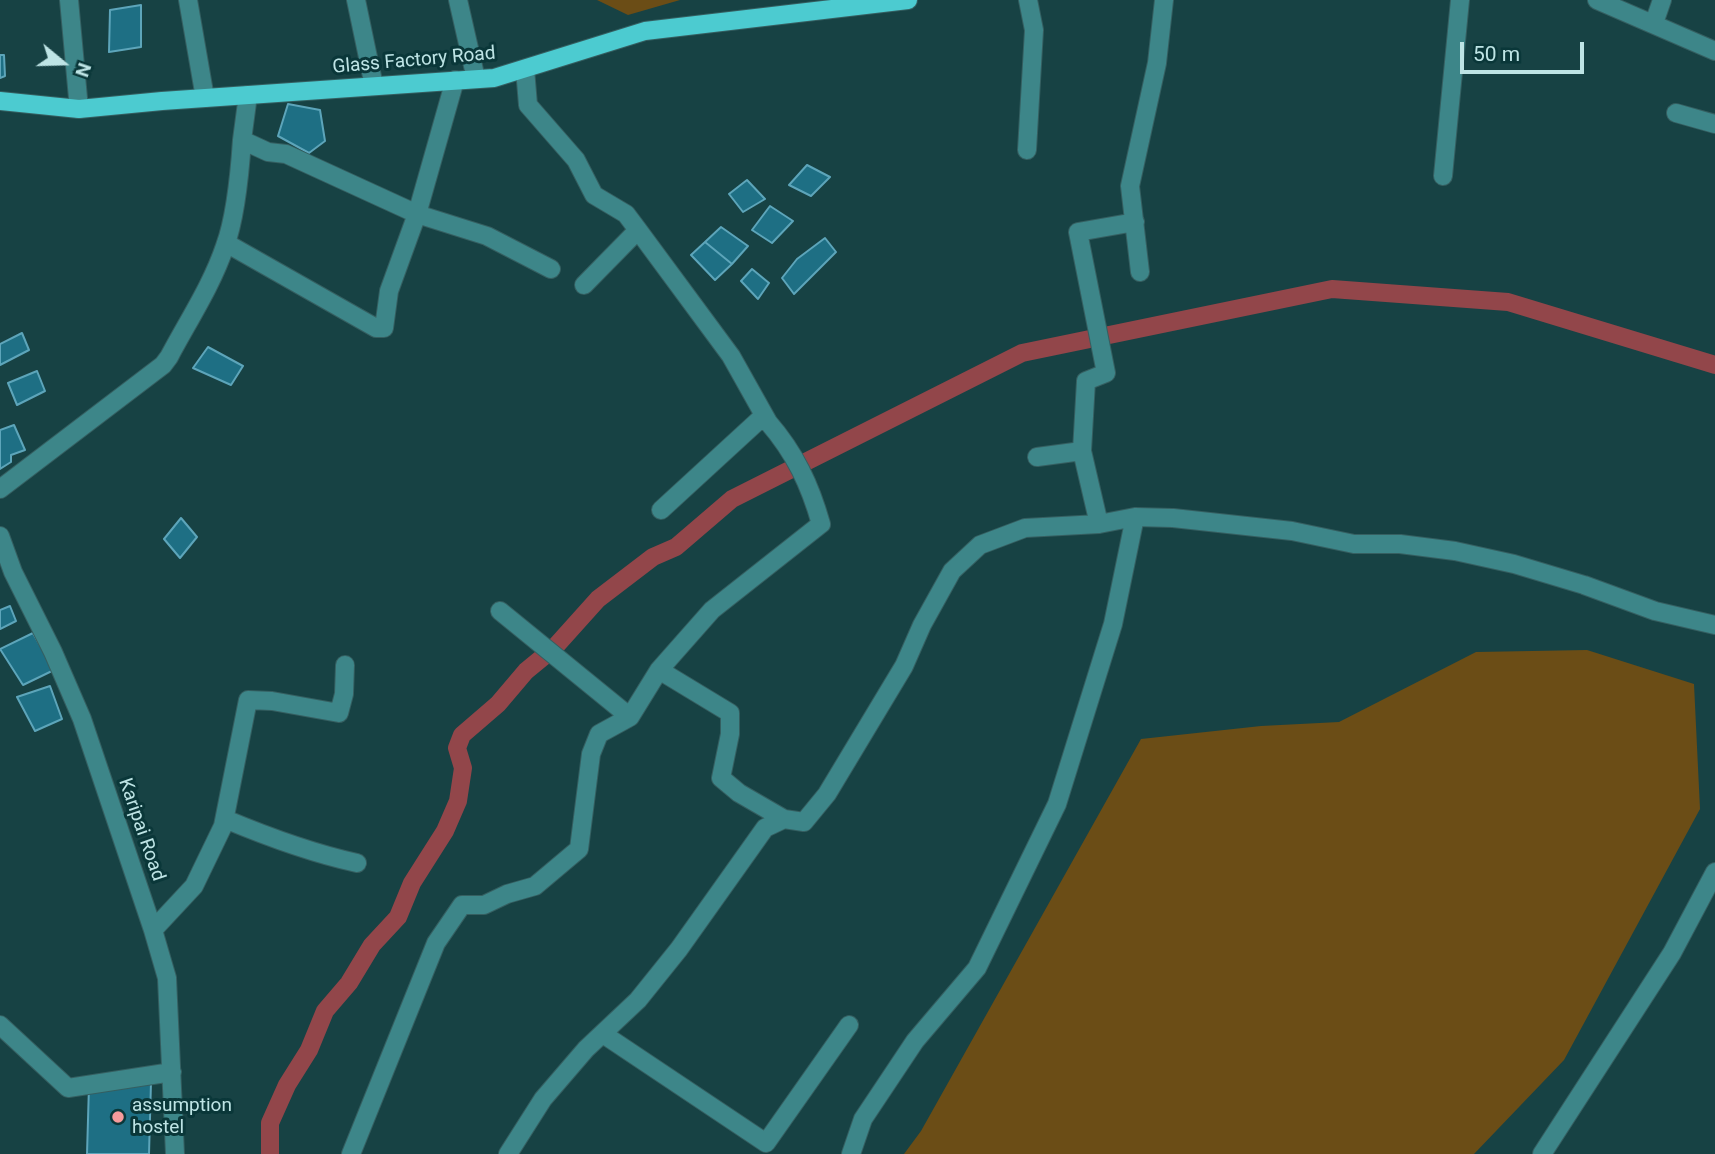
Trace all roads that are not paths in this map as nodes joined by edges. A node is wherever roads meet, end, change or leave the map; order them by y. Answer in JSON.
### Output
{"nodes":[{"id":1,"x":69,"y":0,"type":"edge"},
{"id":2,"x":188,"y":0,"type":"edge"},
{"id":3,"x":356,"y":0,"type":"edge"},
{"id":4,"x":458,"y":0,"type":"edge"},
{"id":5,"x":908,"y":0,"type":"edge"},
{"id":6,"x":1028,"y":0,"type":"edge"},
{"id":7,"x":1164,"y":0,"type":"edge"},
{"id":8,"x":1460,"y":0,"type":"edge"},
{"id":9,"x":1597,"y":0,"type":"edge"},
{"id":10,"x":1661,"y":0,"type":"edge"},
{"id":11,"x":1654,"y":23,"type":"junction"},
{"id":12,"x":1715,"y":51,"type":"edge"},
{"id":13,"x":525,"y":69,"type":"junction"},
{"id":14,"x":476,"y":79,"type":"junction"},
{"id":15,"x":455,"y":80,"type":"junction"},
{"id":16,"x":374,"y":86,"type":"junction"},
{"id":17,"x":248,"y":94,"type":"junction"},
{"id":18,"x":205,"y":98,"type":"junction"},
{"id":19,"x":0,"y":101,"type":"edge"},
{"id":20,"x":79,"y":110,"type":"junction"},
{"id":21,"x":1676,"y":113,"type":"dead end"},
{"id":22,"x":1715,"y":124,"type":"edge"},
{"id":23,"x":243,"y":140,"type":"junction"},
{"id":24,"x":1027,"y":150,"type":"dead end"},
{"id":25,"x":1443,"y":176,"type":"dead end"},
{"id":26,"x":417,"y":214,"type":"junction"},
{"id":27,"x":1135,"y":222,"type":"junction"},
{"id":28,"x":638,"y":230,"type":"junction"},
{"id":29,"x":226,"y":243,"type":"junction"},
{"id":30,"x":551,"y":269,"type":"dead end"},
{"id":31,"x":1140,"y":272,"type":"dead end"},
{"id":32,"x":584,"y":285,"type":"dead end"},
{"id":33,"x":768,"y":422,"type":"junction"},
{"id":34,"x":1082,"y":451,"type":"junction"},
{"id":35,"x":1037,"y":457,"type":"dead end"},
{"id":36,"x":0,"y":488,"type":"edge"},
{"id":37,"x":661,"y":510,"type":"dead end"},
{"id":38,"x":1135,"y":517,"type":"junction"},
{"id":39,"x":1099,"y":524,"type":"junction"},
{"id":40,"x":0,"y":536,"type":"edge"},
{"id":41,"x":500,"y":611,"type":"dead end"},
{"id":42,"x":1715,"y":625,"type":"edge"},
{"id":43,"x":345,"y":666,"type":"dead end"},
{"id":44,"x":659,"y":670,"type":"junction"},
{"id":45,"x":630,"y":718,"type":"junction"},
{"id":46,"x":225,"y":819,"type":"junction"},
{"id":47,"x":784,"y":819,"type":"junction"},
{"id":48,"x":357,"y":863,"type":"dead end"},
{"id":49,"x":1715,"y":872,"type":"edge"},
{"id":50,"x":153,"y":930,"type":"junction"},
{"id":51,"x":0,"y":1025,"type":"edge"},
{"id":52,"x":849,"y":1026,"type":"dead end"},
{"id":53,"x":603,"y":1034,"type":"junction"},
{"id":54,"x":172,"y":1072,"type":"junction"},
{"id":55,"x":175,"y":1154,"type":"edge"},
{"id":56,"x":351,"y":1154,"type":"edge"},
{"id":57,"x":508,"y":1154,"type":"edge"},
{"id":58,"x":851,"y":1154,"type":"edge"},
{"id":59,"x":1542,"y":1154,"type":"edge"}],
"edges":[{"from":1,"to":20,"type":"street"},
{"from":2,"to":18,"type":"street"},
{"from":3,"to":16,"type":"street"},
{"from":4,"to":14,"type":"street"},
{"from":5,"to":13,"type":"main road","name":"Glass Factory Road"},
{"from":6,"to":24,"type":"street"},
{"from":7,"to":27,"type":"street"},
{"from":8,"to":25,"type":"street"},
{"from":9,"to":11,"type":"street"},
{"from":10,"to":11,"type":"street"},
{"from":11,"to":12,"type":"street"},
{"from":13,"to":14,"type":"main road","name":"Glass Factory Road"},
{"from":13,"to":28,"type":"street"},
{"from":14,"to":15,"type":"main road","name":"Glass Factory Road"},
{"from":15,"to":16,"type":"main road","name":"Glass Factory Road"},
{"from":15,"to":26,"type":"street"},
{"from":16,"to":17,"type":"main road","name":"Glass Factory Road"},
{"from":17,"to":18,"type":"main road","name":"Glass Factory Road"},
{"from":17,"to":23,"type":"street"},
{"from":18,"to":20,"type":"main road","name":"Glass Factory Road"},
{"from":19,"to":20,"type":"main road","name":"Glass Factory Road"},
{"from":21,"to":22,"type":"street"},
{"from":23,"to":26,"type":"street"},
{"from":23,"to":29,"type":"street"},
{"from":26,"to":29,"type":"street"},
{"from":26,"to":30,"type":"street"},
{"from":27,"to":31,"type":"street"},
{"from":27,"to":34,"type":"street"},
{"from":28,"to":32,"type":"street"},
{"from":28,"to":33,"type":"street"},
{"from":29,"to":36,"type":"street"},
{"from":33,"to":37,"type":"street"},
{"from":33,"to":44,"type":"street"},
{"from":34,"to":35,"type":"street"},
{"from":34,"to":39,"type":"street"},
{"from":38,"to":39,"type":"street"},
{"from":38,"to":42,"type":"street"},
{"from":38,"to":58,"type":"street"},
{"from":39,"to":47,"type":"street"},
{"from":40,"to":50,"type":"street","name":"Karipai Road"},
{"from":41,"to":45,"type":"street"},
{"from":43,"to":46,"type":"street"},
{"from":44,"to":45,"type":"street"},
{"from":44,"to":47,"type":"street"},
{"from":45,"to":56,"type":"street"},
{"from":46,"to":48,"type":"street"},
{"from":46,"to":50,"type":"street"},
{"from":47,"to":53,"type":"street"},
{"from":49,"to":59,"type":"street"},
{"from":50,"to":54,"type":"street","name":"Karipai Road"},
{"from":51,"to":54,"type":"street"},
{"from":52,"to":53,"type":"street"},
{"from":53,"to":57,"type":"street"},
{"from":54,"to":55,"type":"street","name":"Karipai Road"}]}
